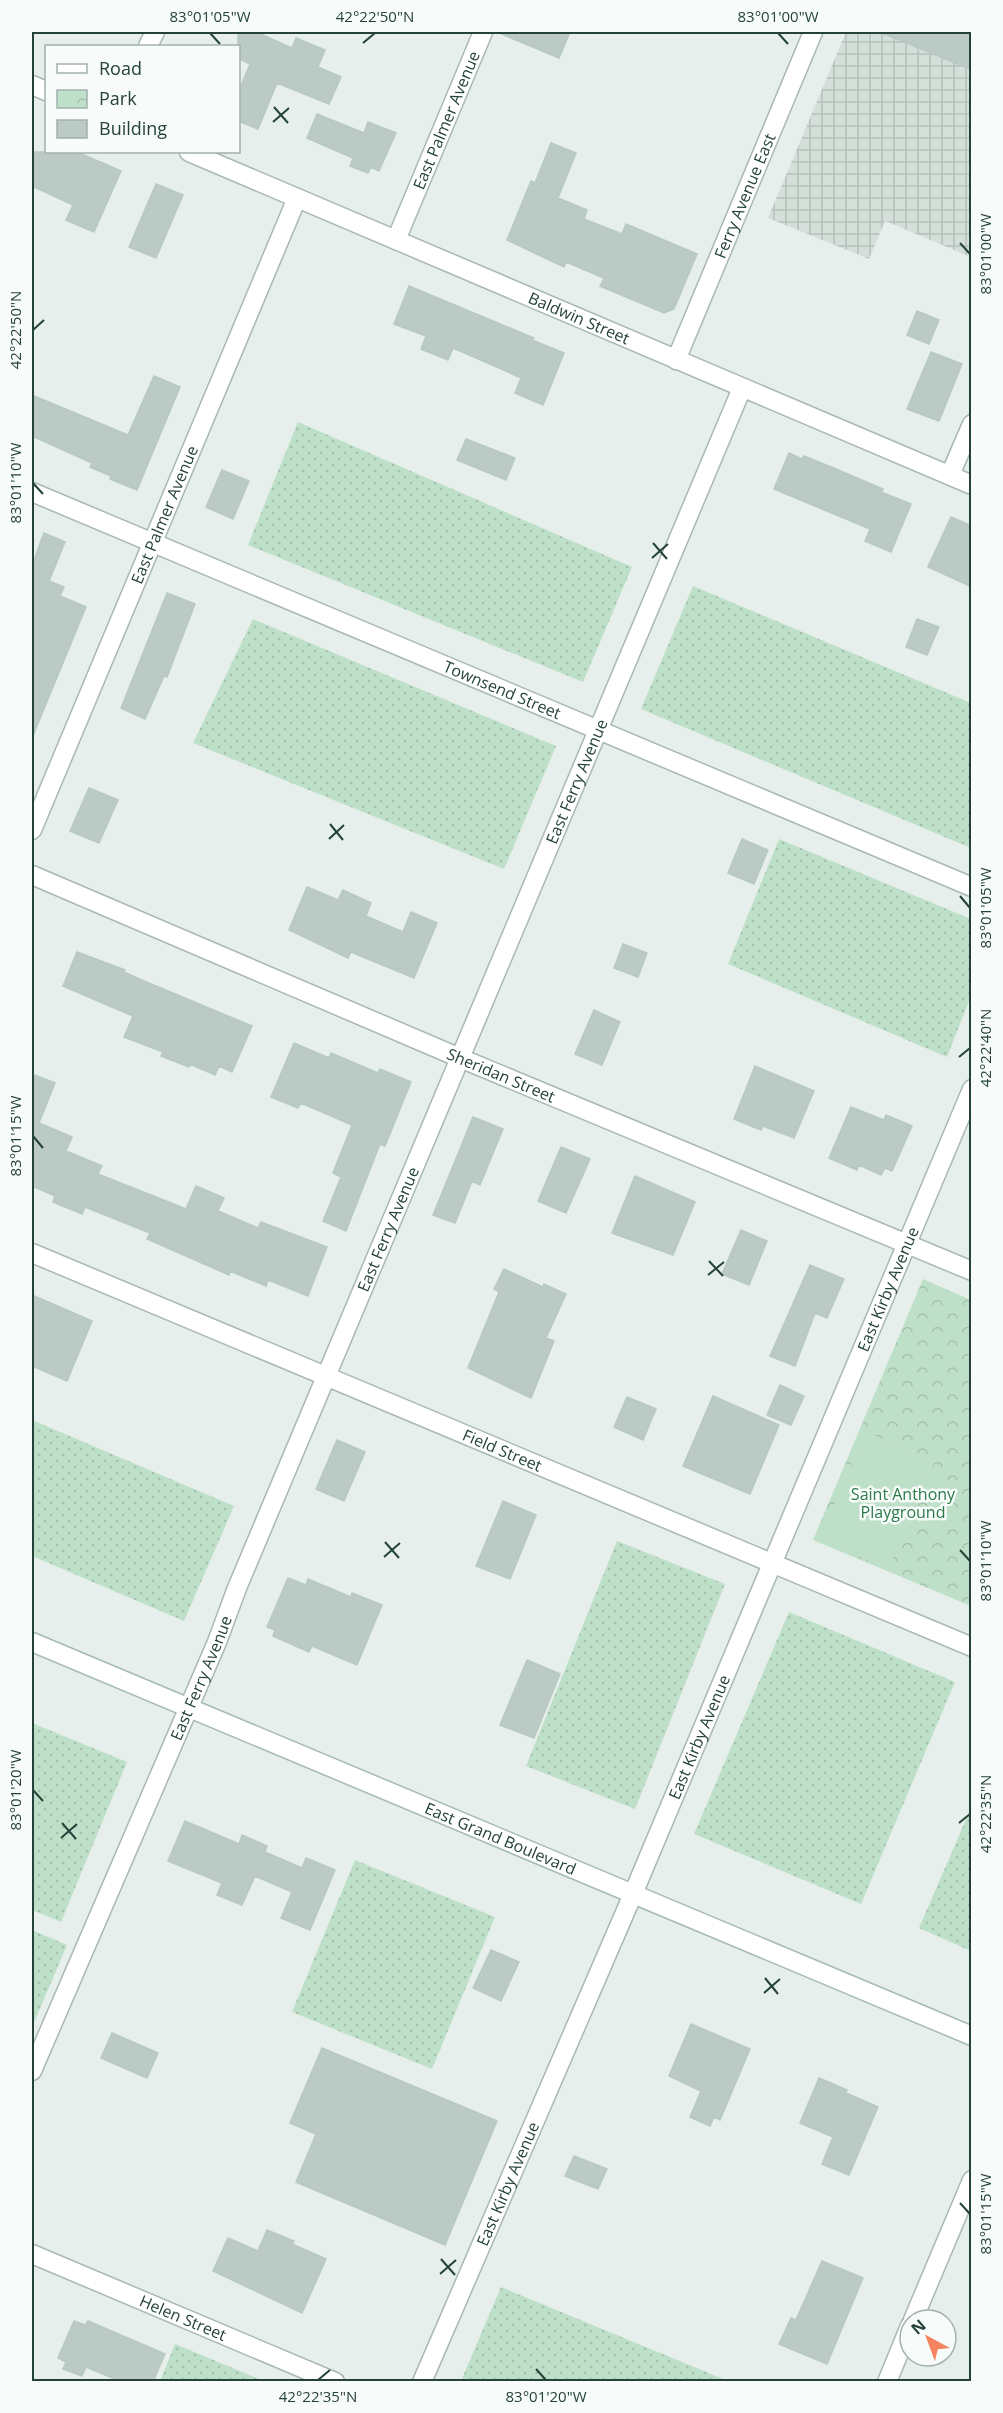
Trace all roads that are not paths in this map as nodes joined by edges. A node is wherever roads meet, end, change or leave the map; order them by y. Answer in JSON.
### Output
{"nodes":[{"id":1,"x":483,"y":32,"type":"edge"},
{"id":2,"x":813,"y":32,"type":"edge"},
{"id":3,"x":191,"y":153,"type":"edge"},
{"id":4,"x":297,"y":198,"type":"junction"},
{"id":5,"x":396,"y":240,"type":"junction"},
{"id":6,"x":676,"y":360,"type":"junction"},
{"id":7,"x":742,"y":388,"type":"junction"},
{"id":8,"x":972,"y":423,"type":"edge"},
{"id":9,"x":950,"y":475,"type":"junction"},
{"id":10,"x":972,"y":485,"type":"edge"},
{"id":11,"x":32,"y":492,"type":"edge"},
{"id":12,"x":152,"y":542,"type":"junction"},
{"id":13,"x":598,"y":731,"type":"junction"},
{"id":14,"x":32,"y":830,"type":"edge"},
{"id":15,"x":32,"y":874,"type":"edge"},
{"id":16,"x":972,"y":887,"type":"edge"},
{"id":17,"x":460,"y":1058,"type":"junction"},
{"id":18,"x":972,"y":1089,"type":"edge"},
{"id":19,"x":906,"y":1244,"type":"junction"},
{"id":20,"x":32,"y":1253,"type":"edge"},
{"id":21,"x":972,"y":1271,"type":"edge"},
{"id":22,"x":326,"y":1377,"type":"junction"},
{"id":23,"x":772,"y":1564,"type":"junction"},
{"id":24,"x":32,"y":1642,"type":"edge"},
{"id":25,"x":972,"y":1647,"type":"edge"},
{"id":26,"x":189,"y":1707,"type":"junction"},
{"id":27,"x":633,"y":1894,"type":"junction"},
{"id":28,"x":972,"y":2036,"type":"edge"},
{"id":29,"x":32,"y":2071,"type":"edge"},
{"id":30,"x":972,"y":2180,"type":"edge"},
{"id":31,"x":32,"y":2254,"type":"edge"},
{"id":32,"x":918,"y":2308,"type":"edge"},
{"id":33,"x":898,"y":2355,"type":"edge"},
{"id":34,"x":335,"y":2382,"type":"edge"},
{"id":35,"x":422,"y":2382,"type":"edge"},
{"id":36,"x":887,"y":2382,"type":"edge"}],
"edges":[{"from":1,"to":5,"type":"street","name":"East Palmer Avenue"},
{"from":2,"to":6,"type":"street","name":"Ferry Avenue East"},
{"from":3,"to":4,"type":"street","name":"Baldwin Street"},
{"from":4,"to":5,"type":"street","name":"Baldwin Street"},
{"from":4,"to":12,"type":"street","name":"East Palmer Avenue"},
{"from":5,"to":6,"type":"street","name":"Baldwin Street"},
{"from":6,"to":7,"type":"street","name":"Baldwin Street"},
{"from":7,"to":9,"type":"street","name":"Baldwin Street"},
{"from":7,"to":13,"type":"street","name":"East Ferry Avenue"},
{"from":8,"to":9,"type":"street"},
{"from":9,"to":10,"type":"street","name":"Baldwin Street"},
{"from":11,"to":12,"type":"street","name":"Townsend Street"},
{"from":12,"to":13,"type":"street","name":"Townsend Street"},
{"from":12,"to":14,"type":"street","name":"East Palmer Avenue"},
{"from":13,"to":16,"type":"street","name":"Townsend Street"},
{"from":13,"to":17,"type":"street","name":"East Ferry Avenue"},
{"from":15,"to":17,"type":"street","name":"Sheridan Street"},
{"from":17,"to":19,"type":"street","name":"Sheridan Street"},
{"from":17,"to":22,"type":"street","name":"East Ferry Avenue"},
{"from":18,"to":19,"type":"street","name":"East Kirby Avenue"},
{"from":19,"to":21,"type":"street","name":"Sheridan Street"},
{"from":19,"to":23,"type":"street","name":"East Kirby Avenue"},
{"from":20,"to":22,"type":"street","name":"Field Street"},
{"from":22,"to":23,"type":"street","name":"Field Street"},
{"from":22,"to":26,"type":"street","name":"East Ferry Avenue"},
{"from":23,"to":25,"type":"street","name":"Field Street"},
{"from":23,"to":27,"type":"street","name":"East Kirby Avenue"},
{"from":24,"to":26,"type":"street","name":"East Grand Boulevard"},
{"from":26,"to":27,"type":"street","name":"East Grand Boulevard"},
{"from":26,"to":29,"type":"street","name":"East Ferry Avenue"},
{"from":27,"to":28,"type":"street","name":"East Grand Boulevard"},
{"from":27,"to":35,"type":"street","name":"East Kirby Avenue"},
{"from":30,"to":32,"type":"street"},
{"from":31,"to":34,"type":"street","name":"Helen Street"},
{"from":33,"to":36,"type":"street"}]}
